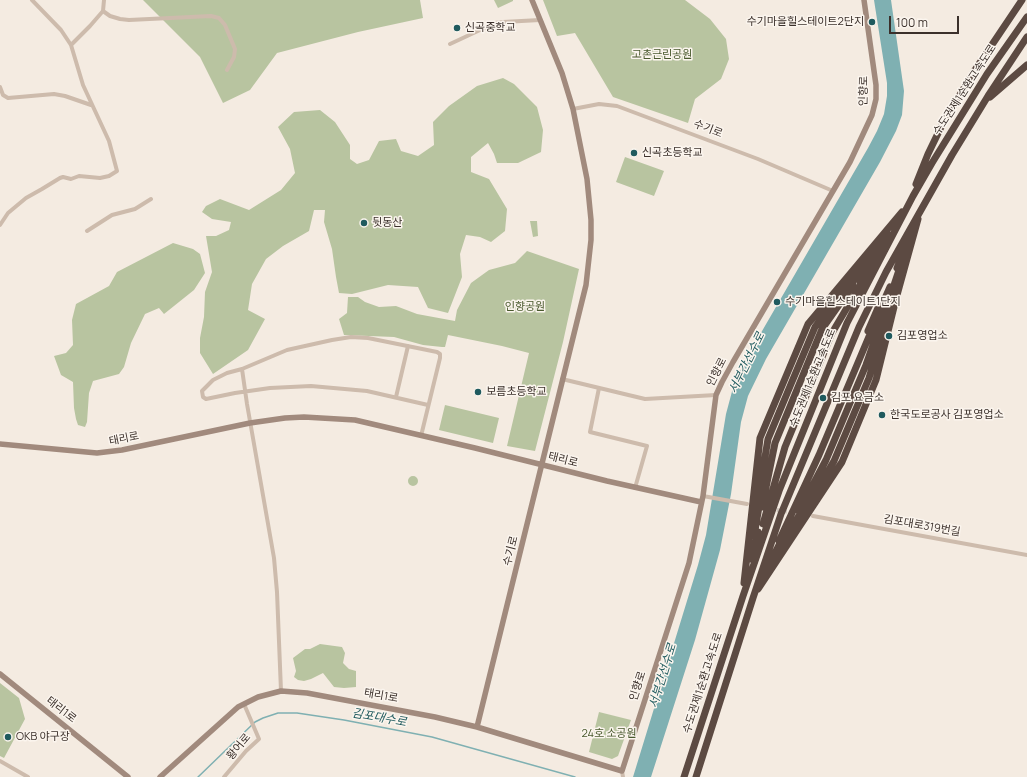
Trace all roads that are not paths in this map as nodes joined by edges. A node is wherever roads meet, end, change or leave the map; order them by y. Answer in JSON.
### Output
{"nodes":[{"id":1,"x":32,"y":0,"type":"edge"},
{"id":2,"x":104,"y":0,"type":"edge"},
{"id":3,"x":532,"y":0,"type":"edge"},
{"id":4,"x":864,"y":0,"type":"edge"},
{"id":5,"x":1017,"y":0,"type":"edge"},
{"id":6,"x":1022,"y":0,"type":"edge"},
{"id":7,"x":103,"y":11,"type":"junction"},
{"id":8,"x":1027,"y":17,"type":"edge"},
{"id":9,"x":540,"y":20,"type":"junction"},
{"id":10,"x":1006,"y":26,"type":"junction"},
{"id":11,"x":1027,"y":37,"type":"edge"},
{"id":12,"x":450,"y":44,"type":"dead end"},
{"id":13,"x":1027,"y":44,"type":"edge"},
{"id":14,"x":71,"y":45,"type":"junction"},
{"id":15,"x":1027,"y":65,"type":"edge"},
{"id":16,"x":227,"y":70,"type":"dead end"},
{"id":17,"x":1003,"y":74,"type":"junction"},
{"id":18,"x":0,"y":87,"type":"edge"},
{"id":19,"x":984,"y":102,"type":"junction"},
{"id":20,"x":91,"y":105,"type":"junction"},
{"id":21,"x":572,"y":109,"type":"junction"},
{"id":22,"x":833,"y":191,"type":"junction"},
{"id":23,"x":151,"y":199,"type":"dead end"},
{"id":24,"x":910,"y":203,"type":"junction"},
{"id":25,"x":922,"y":208,"type":"junction"},
{"id":26,"x":0,"y":225,"type":"edge"},
{"id":27,"x":87,"y":231,"type":"dead end"},
{"id":28,"x":408,"y":346,"type":"junction"},
{"id":29,"x":242,"y":370,"type":"junction"},
{"id":30,"x":562,"y":379,"type":"junction"},
{"id":31,"x":599,"y":388,"type":"junction"},
{"id":32,"x":245,"y":391,"type":"junction"},
{"id":33,"x":716,"y":395,"type":"junction"},
{"id":34,"x":396,"y":397,"type":"junction"},
{"id":35,"x":428,"y":405,"type":"junction"},
{"id":36,"x":250,"y":423,"type":"junction"},
{"id":37,"x":421,"y":436,"type":"junction"},
{"id":38,"x":0,"y":444,"type":"edge"},
{"id":39,"x":542,"y":465,"type":"junction"},
{"id":40,"x":635,"y":488,"type":"junction"},
{"id":41,"x":703,"y":496,"type":"junction"},
{"id":42,"x":701,"y":502,"type":"junction"},
{"id":43,"x":747,"y":504,"type":"dead end"},
{"id":44,"x":813,"y":516,"type":"dead end"},
{"id":45,"x":1027,"y":554,"type":"edge"},
{"id":46,"x":743,"y":596,"type":"junction"},
{"id":47,"x":753,"y":598,"type":"junction"},
{"id":48,"x":0,"y":674,"type":"edge"},
{"id":49,"x":281,"y":692,"type":"junction"},
{"id":50,"x":245,"y":706,"type":"junction"},
{"id":51,"x":477,"y":727,"type":"junction"},
{"id":52,"x":0,"y":761,"type":"edge"},
{"id":53,"x":623,"y":774,"type":"edge"},
{"id":54,"x":28,"y":777,"type":"edge"},
{"id":55,"x":128,"y":777,"type":"edge"},
{"id":56,"x":160,"y":777,"type":"edge"},
{"id":57,"x":224,"y":777,"type":"edge"},
{"id":58,"x":684,"y":777,"type":"edge"},
{"id":59,"x":696,"y":777,"type":"edge"}],
"edges":[{"from":1,"to":14,"type":"street"},
{"from":2,"to":7,"type":"street"},
{"from":3,"to":9,"type":"street","name":"수기로"},
{"from":4,"to":22,"type":"street","name":"인향로"},
{"from":5,"to":10,"type":"highway"},
{"from":6,"to":10,"type":"highway"},
{"from":7,"to":14,"type":"street"},
{"from":7,"to":16,"type":"street"},
{"from":8,"to":24,"type":"highway","name":"수도권제1순환고속도로"},
{"from":9,"to":12,"type":"street"},
{"from":9,"to":21,"type":"street","name":"수기로"},
{"from":10,"to":24,"type":"highway"},
{"from":11,"to":17,"type":"highway","name":"수도권제1순환고속도로"},
{"from":13,"to":17,"type":"highway"},
{"from":14,"to":20,"type":"street"},
{"from":15,"to":19,"type":"highway"},
{"from":17,"to":19,"type":"highway","name":"수도권제1순환고속도로"},
{"from":18,"to":20,"type":"street"},
{"from":19,"to":25,"type":"highway","name":"수도권제1순환고속도로"},
{"from":20,"to":26,"type":"street"},
{"from":21,"to":22,"type":"street","name":"수기로"},
{"from":21,"to":30,"type":"street","name":"수기로"},
{"from":22,"to":33,"type":"street","name":"인향로"},
{"from":23,"to":27,"type":"street"},
{"from":24,"to":46,"type":"highway","name":"수도권제1순환고속도로"},
{"from":24,"to":46,"type":"highway"},
{"from":24,"to":46,"type":"highway"},
{"from":24,"to":46,"type":"highway"},
{"from":25,"to":47,"type":"highway"},
{"from":25,"to":47,"type":"highway","name":"수도권제1순환고속도로"},
{"from":25,"to":47,"type":"highway"},
{"from":25,"to":47,"type":"highway"},
{"from":28,"to":29,"type":"street"},
{"from":28,"to":34,"type":"street"},
{"from":28,"to":35,"type":"street"},
{"from":29,"to":32,"type":"street"},
{"from":29,"to":32,"type":"street"},
{"from":30,"to":31,"type":"street"},
{"from":30,"to":39,"type":"street","name":"수기로"},
{"from":31,"to":33,"type":"street"},
{"from":31,"to":40,"type":"street"},
{"from":32,"to":34,"type":"street"},
{"from":32,"to":36,"type":"street"},
{"from":33,"to":41,"type":"street","name":"인향로"},
{"from":34,"to":35,"type":"street"},
{"from":35,"to":37,"type":"street"},
{"from":36,"to":37,"type":"street","name":"태리로"},
{"from":36,"to":38,"type":"street","name":"태리로"},
{"from":36,"to":49,"type":"street"},
{"from":37,"to":39,"type":"street","name":"태리로"},
{"from":39,"to":40,"type":"street","name":"태리로"},
{"from":39,"to":51,"type":"street","name":"수기로"},
{"from":40,"to":42,"type":"street","name":"태리로"},
{"from":41,"to":42,"type":"street","name":"인향로"},
{"from":41,"to":43,"type":"street"},
{"from":42,"to":53,"type":"street","name":"인향로"},
{"from":44,"to":45,"type":"street","name":"김포대로319번길"},
{"from":46,"to":58,"type":"highway","name":"수도권제1순환고속도로"},
{"from":47,"to":59,"type":"highway","name":"수도권제1순환고속도로"},
{"from":48,"to":55,"type":"street","name":"태리1로"},
{"from":49,"to":50,"type":"street","name":"태리1로"},
{"from":49,"to":51,"type":"street","name":"태리1로"},
{"from":50,"to":56,"type":"street","name":"태리1로"},
{"from":50,"to":57,"type":"street","name":"황어로"},
{"from":51,"to":53,"type":"street","name":"태리1로"},
{"from":52,"to":54,"type":"street"}]}
